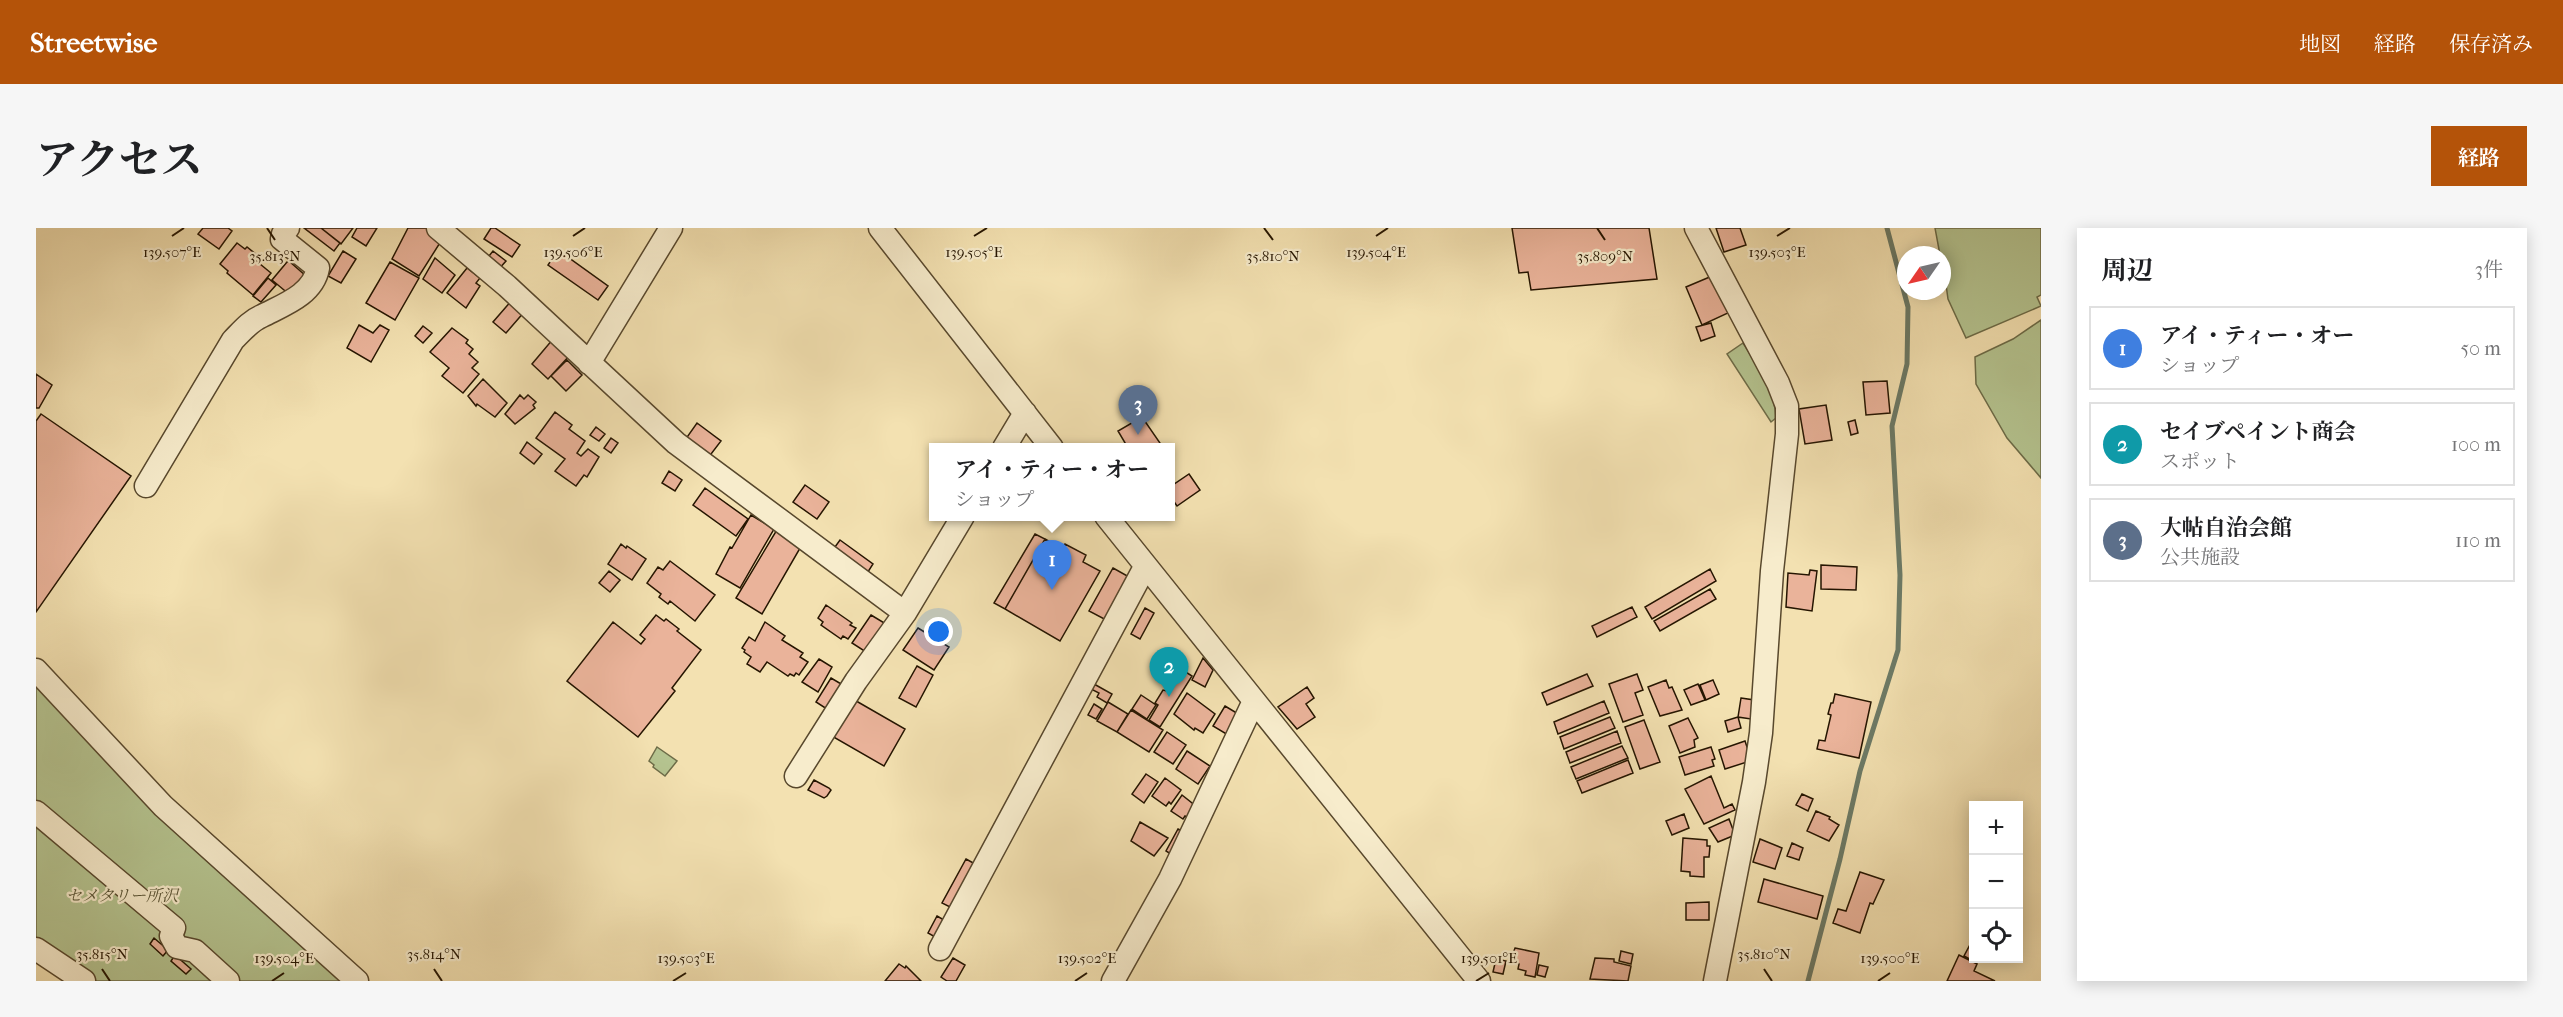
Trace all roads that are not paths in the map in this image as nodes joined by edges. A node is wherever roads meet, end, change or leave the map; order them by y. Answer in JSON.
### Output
{"nodes":[{"id":1,"x":288,"y":228,"type":"edge"},
{"id":2,"x":438,"y":228,"type":"edge"},
{"id":3,"x":671,"y":228,"type":"edge"},
{"id":4,"x":880,"y":228,"type":"edge"},
{"id":5,"x":1696,"y":228,"type":"edge"},
{"id":6,"x":589,"y":363,"type":"junction"},
{"id":7,"x":1025,"y":413,"type":"junction"},
{"id":8,"x":1006,"y":443,"type":"edge"},
{"id":9,"x":1049,"y":443,"type":"edge"},
{"id":10,"x":146,"y":486,"type":"dead end"},
{"id":11,"x":960,"y":521,"type":"edge"},
{"id":12,"x":1110,"y":521,"type":"edge"},
{"id":13,"x":1145,"y":567,"type":"junction"},
{"id":14,"x":905,"y":613,"type":"junction"},
{"id":15,"x":36,"y":670,"type":"edge"},
{"id":16,"x":1254,"y":701,"type":"junction"},
{"id":17,"x":796,"y":776,"type":"dead end"},
{"id":18,"x":36,"y":812,"type":"edge"},
{"id":19,"x":36,"y":949,"type":"edge"},
{"id":20,"x":940,"y":949,"type":"dead end"},
{"id":21,"x":84,"y":981,"type":"edge"},
{"id":22,"x":228,"y":981,"type":"edge"},
{"id":23,"x":357,"y":981,"type":"edge"},
{"id":24,"x":1113,"y":981,"type":"edge"},
{"id":25,"x":1479,"y":981,"type":"edge"},
{"id":26,"x":1715,"y":981,"type":"edge"}],
"edges":[{"from":1,"to":10,"type":"street"},
{"from":2,"to":6,"type":"street"},
{"from":3,"to":6,"type":"street"},
{"from":4,"to":7,"type":"street"},
{"from":5,"to":26,"type":"street"},
{"from":6,"to":14,"type":"street"},
{"from":7,"to":8,"type":"street"},
{"from":7,"to":9,"type":"street"},
{"from":11,"to":14,"type":"street"},
{"from":12,"to":13,"type":"street"},
{"from":13,"to":16,"type":"street"},
{"from":13,"to":20,"type":"street"},
{"from":14,"to":17,"type":"street"},
{"from":15,"to":23,"type":"street"},
{"from":16,"to":24,"type":"street"},
{"from":16,"to":25,"type":"street"},
{"from":18,"to":22,"type":"street"},
{"from":19,"to":21,"type":"street"}]}
